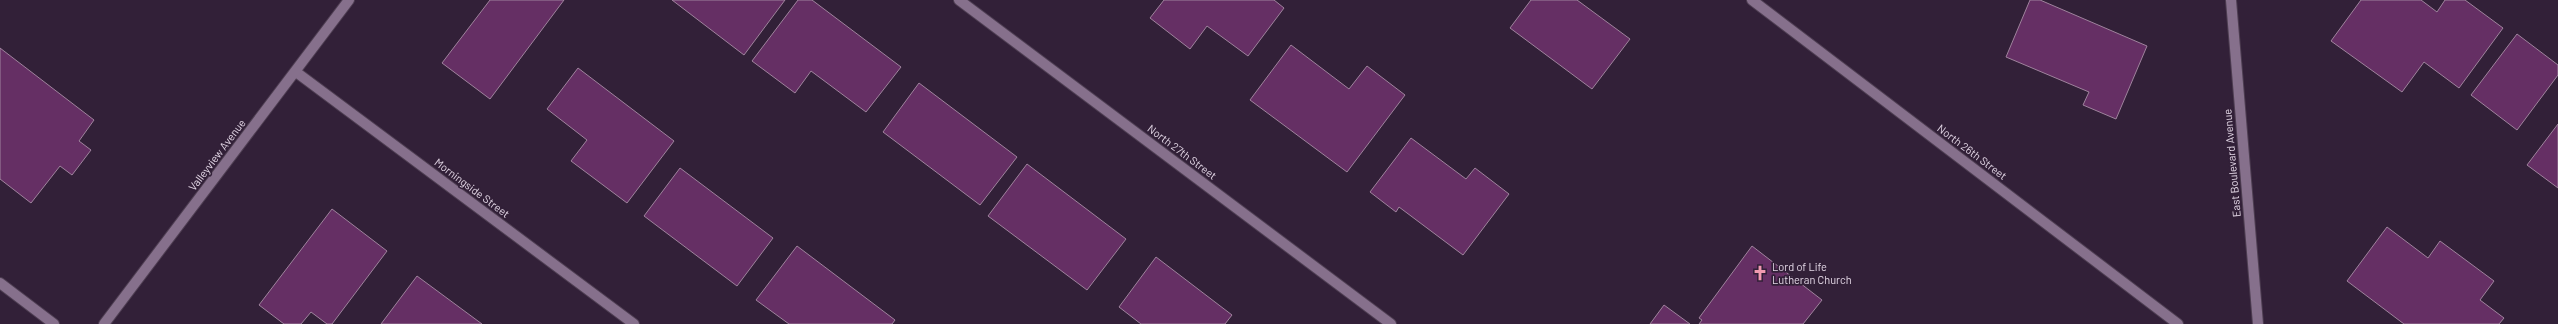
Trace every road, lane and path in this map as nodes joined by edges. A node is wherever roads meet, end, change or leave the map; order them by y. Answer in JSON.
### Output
{"nodes":[{"id":1,"x":349,"y":0,"type":"edge"},
{"id":2,"x":959,"y":0,"type":"edge"},
{"id":3,"x":1752,"y":0,"type":"edge"},
{"id":4,"x":2231,"y":0,"type":"edge"},
{"id":5,"x":296,"y":72,"type":"junction"},
{"id":6,"x":0,"y":283,"type":"edge"},
{"id":7,"x":54,"y":324,"type":"edge"},
{"id":8,"x":104,"y":324,"type":"edge"},
{"id":9,"x":634,"y":324,"type":"edge"},
{"id":10,"x":1391,"y":324,"type":"edge"},
{"id":11,"x":2178,"y":324,"type":"edge"},
{"id":12,"x":2258,"y":324,"type":"edge"}],
"edges":[{"from":1,"to":5,"type":"street","name":"Valleyview Avenue"},
{"from":2,"to":10,"type":"street","name":"North 27th Street"},
{"from":3,"to":11,"type":"street","name":"North 26th Street"},
{"from":4,"to":12,"type":"street","name":"East Boulevard Avenue"},
{"from":5,"to":8,"type":"street","name":"Valleyview Avenue"},
{"from":5,"to":9,"type":"street","name":"Morningside Street"},
{"from":6,"to":7,"type":"street"}]}
